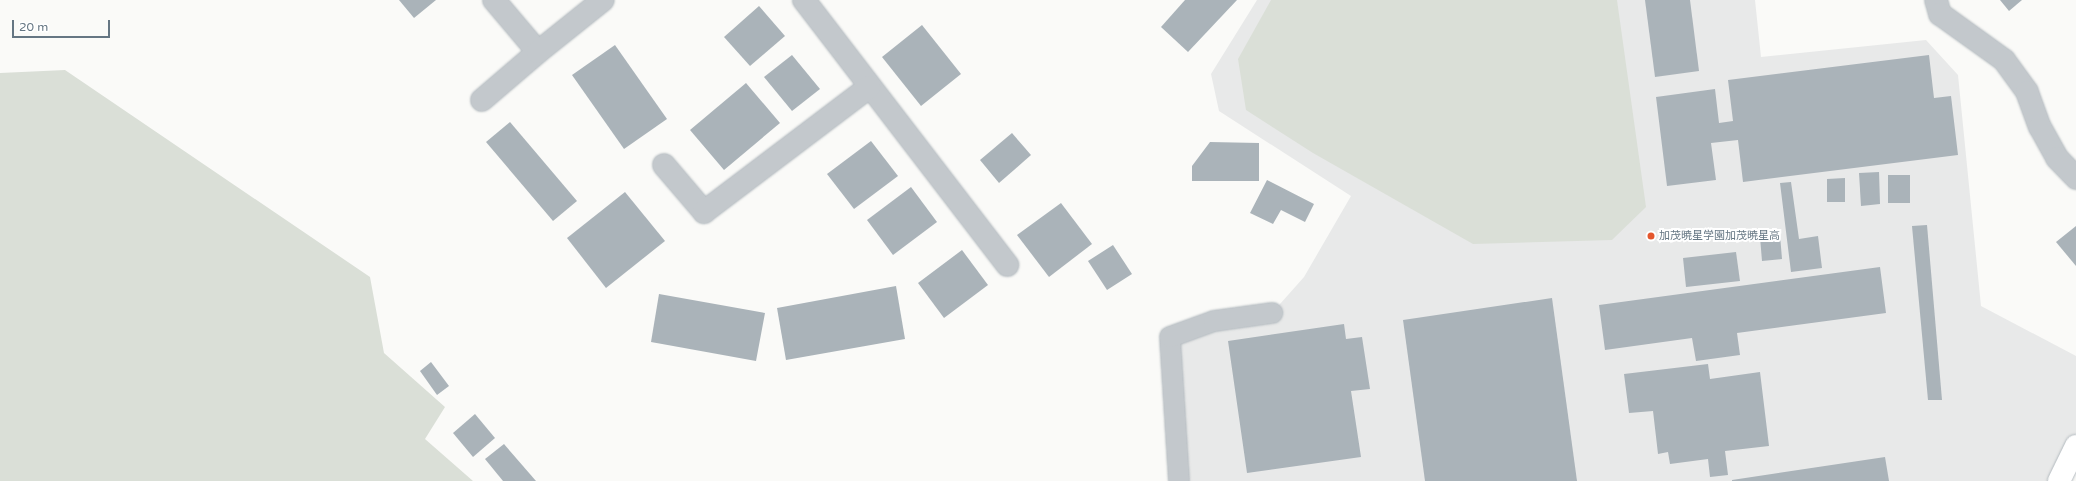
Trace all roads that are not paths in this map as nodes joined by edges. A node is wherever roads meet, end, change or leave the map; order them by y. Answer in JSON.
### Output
{"nodes":[{"id":1,"x":494,"y":0,"type":"edge"},
{"id":2,"x":603,"y":0,"type":"edge"},
{"id":3,"x":804,"y":0,"type":"edge"},
{"id":4,"x":1936,"y":0,"type":"edge"},
{"id":5,"x":538,"y":52,"type":"junction"},
{"id":6,"x":869,"y":87,"type":"junction"},
{"id":7,"x":482,"y":100,"type":"dead end"},
{"id":8,"x":664,"y":165,"type":"dead end"},
{"id":9,"x":2076,"y":178,"type":"edge"},
{"id":10,"x":1008,"y":265,"type":"dead end"},
{"id":11,"x":1272,"y":312,"type":"dead end"},
{"id":12,"x":2074,"y":456,"type":"edge"},
{"id":13,"x":1179,"y":481,"type":"edge"},
{"id":14,"x":2059,"y":481,"type":"edge"}],
"edges":[{"from":1,"to":5,"type":"street"},
{"from":2,"to":5,"type":"street"},
{"from":3,"to":6,"type":"street"},
{"from":4,"to":9,"type":"street"},
{"from":5,"to":7,"type":"street"},
{"from":6,"to":8,"type":"street"},
{"from":6,"to":10,"type":"street"},
{"from":11,"to":13,"type":"lane"},
{"from":12,"to":14,"type":"street"}]}
